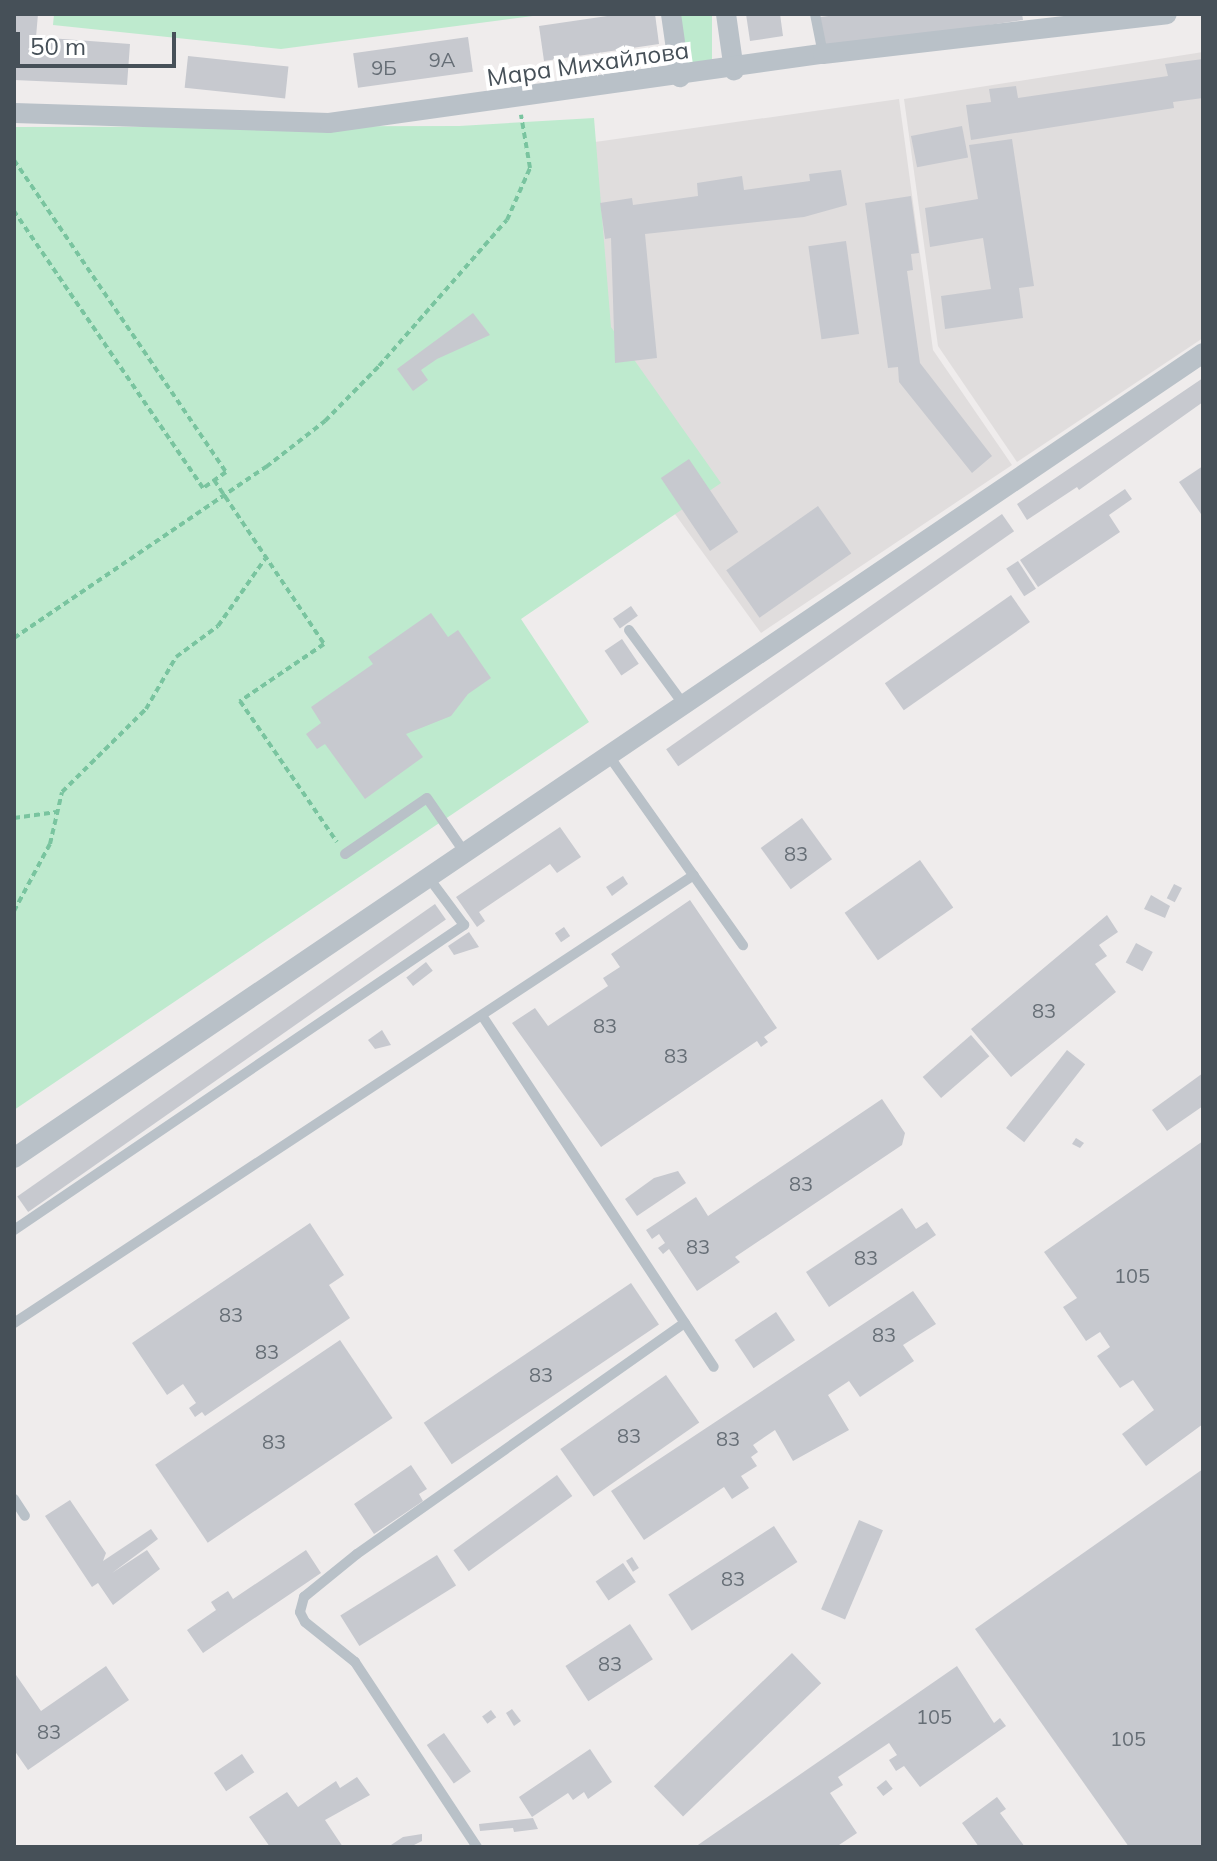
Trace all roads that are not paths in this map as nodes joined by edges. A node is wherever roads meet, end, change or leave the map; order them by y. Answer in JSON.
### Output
{"nodes":[{"id":1,"x":671,"y":14,"type":"edge"},
{"id":2,"x":726,"y":14,"type":"edge"},
{"id":3,"x":815,"y":14,"type":"edge"},
{"id":4,"x":1167,"y":14,"type":"edge"},
{"id":5,"x":823,"y":54,"type":"junction"},
{"id":6,"x":734,"y":70,"type":"junction"},
{"id":7,"x":680,"y":77,"type":"junction"},
{"id":8,"x":14,"y":113,"type":"edge"},
{"id":9,"x":1203,"y":353,"type":"edge"},
{"id":10,"x":629,"y":630,"type":"dead end"},
{"id":11,"x":684,"y":705,"type":"junction"},
{"id":12,"x":609,"y":756,"type":"junction"},
{"id":13,"x":466,"y":853,"type":"junction"},
{"id":14,"x":345,"y":854,"type":"road end"},
{"id":15,"x":694,"y":875,"type":"junction"},
{"id":16,"x":429,"y":878,"type":"junction"},
{"id":17,"x":743,"y":945,"type":"dead end"},
{"id":18,"x":483,"y":1017,"type":"junction"},
{"id":19,"x":14,"y":1158,"type":"edge"},
{"id":20,"x":14,"y":1230,"type":"edge"},
{"id":21,"x":14,"y":1323,"type":"edge"},
{"id":22,"x":685,"y":1323,"type":"junction"},
{"id":23,"x":714,"y":1367,"type":"dead end"},
{"id":24,"x":14,"y":1499,"type":"edge"},
{"id":25,"x":25,"y":1516,"type":"dead end"},
{"id":26,"x":477,"y":1847,"type":"edge"}],
"edges":[{"from":1,"to":7,"type":"street"},
{"from":2,"to":6,"type":"street"},
{"from":3,"to":5,"type":"lane"},
{"from":4,"to":5,"type":"street","name":"Мара Михайлова"},
{"from":5,"to":6,"type":"street","name":"Мара Михайлова"},
{"from":6,"to":7,"type":"street","name":"Мара Михайлова"},
{"from":7,"to":8,"type":"street","name":"Мара Михайлова"},
{"from":9,"to":11,"type":"street"},
{"from":10,"to":11,"type":"lane"},
{"from":11,"to":12,"type":"street"},
{"from":12,"to":13,"type":"street"},
{"from":12,"to":15,"type":"lane"},
{"from":13,"to":14,"type":"lane"},
{"from":13,"to":16,"type":"street"},
{"from":15,"to":17,"type":"lane"},
{"from":15,"to":18,"type":"lane"},
{"from":16,"to":19,"type":"street"},
{"from":16,"to":20,"type":"lane"},
{"from":18,"to":21,"type":"lane"},
{"from":18,"to":22,"type":"lane"},
{"from":22,"to":23,"type":"lane"},
{"from":22,"to":26,"type":"lane"},
{"from":24,"to":25,"type":"lane"}]}
